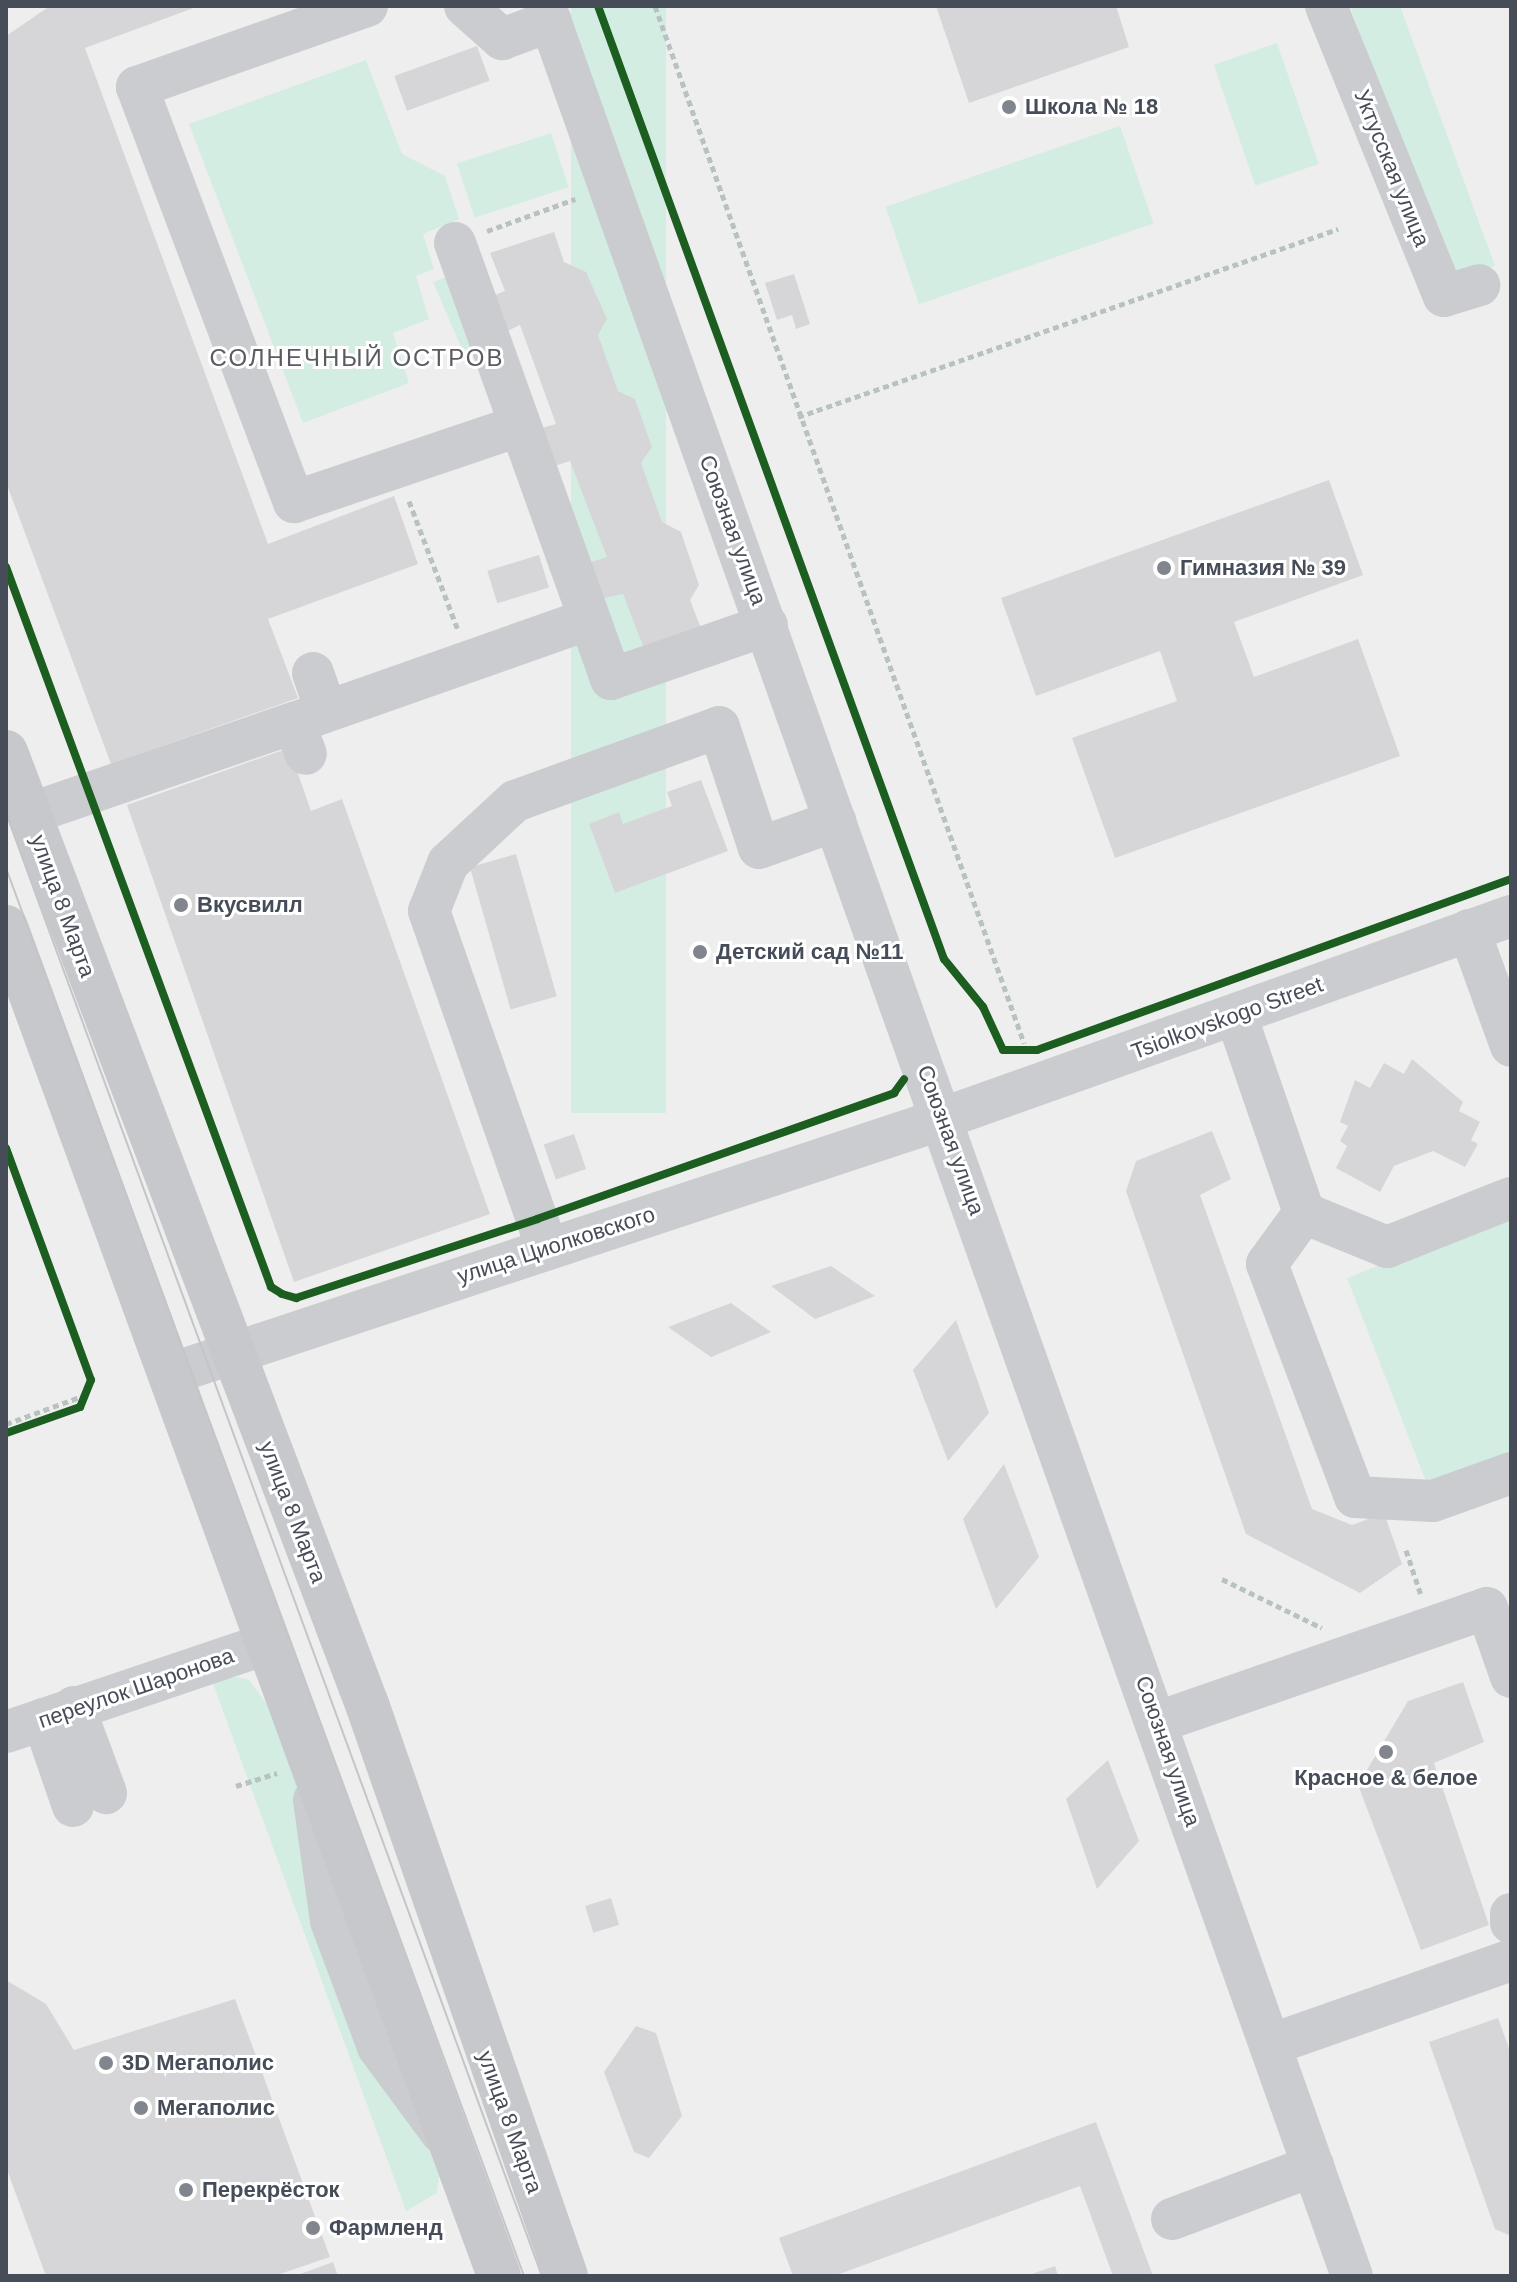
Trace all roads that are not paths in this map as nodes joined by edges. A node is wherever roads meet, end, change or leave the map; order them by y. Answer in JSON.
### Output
{"nodes":[{"id":1,"x":367,"y":6,"type":"edge"},
{"id":2,"x":465,"y":6,"type":"edge"},
{"id":3,"x":1326,"y":6,"type":"edge"},
{"id":4,"x":548,"y":14,"type":"edge"},
{"id":5,"x":455,"y":243,"type":"road end"},
{"id":6,"x":1479,"y":285,"type":"dead end"},
{"id":7,"x":518,"y":426,"type":"junction"},
{"id":8,"x":589,"y":619,"type":"junction"},
{"id":9,"x":767,"y":625,"type":"junction"},
{"id":10,"x":313,"y":673,"type":"dead end"},
{"id":11,"x":309,"y":729,"type":"junction"},
{"id":12,"x":6,"y":752,"type":"edge"},
{"id":13,"x":29,"y":814,"type":"junction"},
{"id":14,"x":835,"y":821,"type":"junction"},
{"id":15,"x":1511,"y":916,"type":"edge"},
{"id":16,"x":6,"y":927,"type":"edge"},
{"id":17,"x":1469,"y":930,"type":"junction"},
{"id":18,"x":1236,"y":1015,"type":"junction"},
{"id":19,"x":1511,"y":1046,"type":"edge"},
{"id":20,"x":943,"y":1118,"type":"junction"},
{"id":21,"x":1511,"y":1198,"type":"edge"},
{"id":22,"x":1304,"y":1213,"type":"junction"},
{"id":23,"x":547,"y":1248,"type":"junction"},
{"id":24,"x":230,"y":1352,"type":"junction"},
{"id":25,"x":170,"y":1374,"type":"junction"},
{"id":26,"x":1511,"y":1473,"type":"edge"},
{"id":27,"x":266,"y":1644,"type":"junction"},
{"id":28,"x":1511,"y":1677,"type":"edge"},
{"id":29,"x":41,"y":1719,"type":"edge"},
{"id":30,"x":1158,"y":1722,"type":"junction"},
{"id":31,"x":90,"y":1800,"type":"dead end"},
{"id":32,"x":1511,"y":1914,"type":"edge"},
{"id":33,"x":1511,"y":1923,"type":"edge"},
{"id":34,"x":1511,"y":1960,"type":"edge"},
{"id":35,"x":1270,"y":2045,"type":"junction"},
{"id":36,"x":1313,"y":2166,"type":"junction"},
{"id":37,"x":1172,"y":2219,"type":"dead end"},
{"id":38,"x":564,"y":2252,"type":"edge"},
{"id":39,"x":499,"y":2276,"type":"edge"},
{"id":40,"x":1352,"y":2276,"type":"edge"}],
"edges":[{"from":1,"to":7,"type":"street"},
{"from":2,"to":4,"type":"street"},
{"from":3,"to":6,"type":"street","name":"Уктусская улица"},
{"from":4,"to":9,"type":"street","name":"Союзная улица"},
{"from":5,"to":7,"type":"street"},
{"from":7,"to":8,"type":"street"},
{"from":8,"to":9,"type":"street"},
{"from":8,"to":11,"type":"street"},
{"from":9,"to":14,"type":"street","name":"Союзная улица"},
{"from":10,"to":11,"type":"street"},
{"from":11,"to":13,"type":"street"},
{"from":12,"to":13,"type":"main road","name":"улица 8 Марта"},
{"from":13,"to":24,"type":"main road","name":"улица 8 Марта"},
{"from":14,"to":20,"type":"street","name":"Союзная улица"},
{"from":14,"to":23,"type":"street"},
{"from":15,"to":17,"type":"street","name":"Tsiolkovskogo Street"},
{"from":16,"to":25,"type":"main road"},
{"from":17,"to":18,"type":"street","name":"Tsiolkovskogo Street"},
{"from":17,"to":19,"type":"street"},
{"from":18,"to":20,"type":"street","name":"Tsiolkovskogo Street"},
{"from":18,"to":22,"type":"street"},
{"from":20,"to":23,"type":"street","name":"улица Циолковского"},
{"from":20,"to":30,"type":"street","name":"Союзная улица"},
{"from":21,"to":22,"type":"street"},
{"from":22,"to":26,"type":"street"},
{"from":23,"to":24,"type":"street","name":"улица Циолковского"},
{"from":24,"to":25,"type":"street","name":"улица Циолковского"},
{"from":24,"to":38,"type":"main road","name":"улица 8 Марта"},
{"from":25,"to":27,"type":"main road"},
{"from":27,"to":29,"type":"street","name":"переулок Шаронова"},
{"from":27,"to":39,"type":"main road"},
{"from":28,"to":30,"type":"street"},
{"from":29,"to":31,"type":"street"},
{"from":30,"to":35,"type":"street","name":"Союзная улица"},
{"from":32,"to":33,"type":"street"},
{"from":34,"to":35,"type":"street"},
{"from":35,"to":36,"type":"street","name":"Союзная улица"},
{"from":36,"to":37,"type":"street"},
{"from":36,"to":40,"type":"street","name":"Союзная улица"}]}
